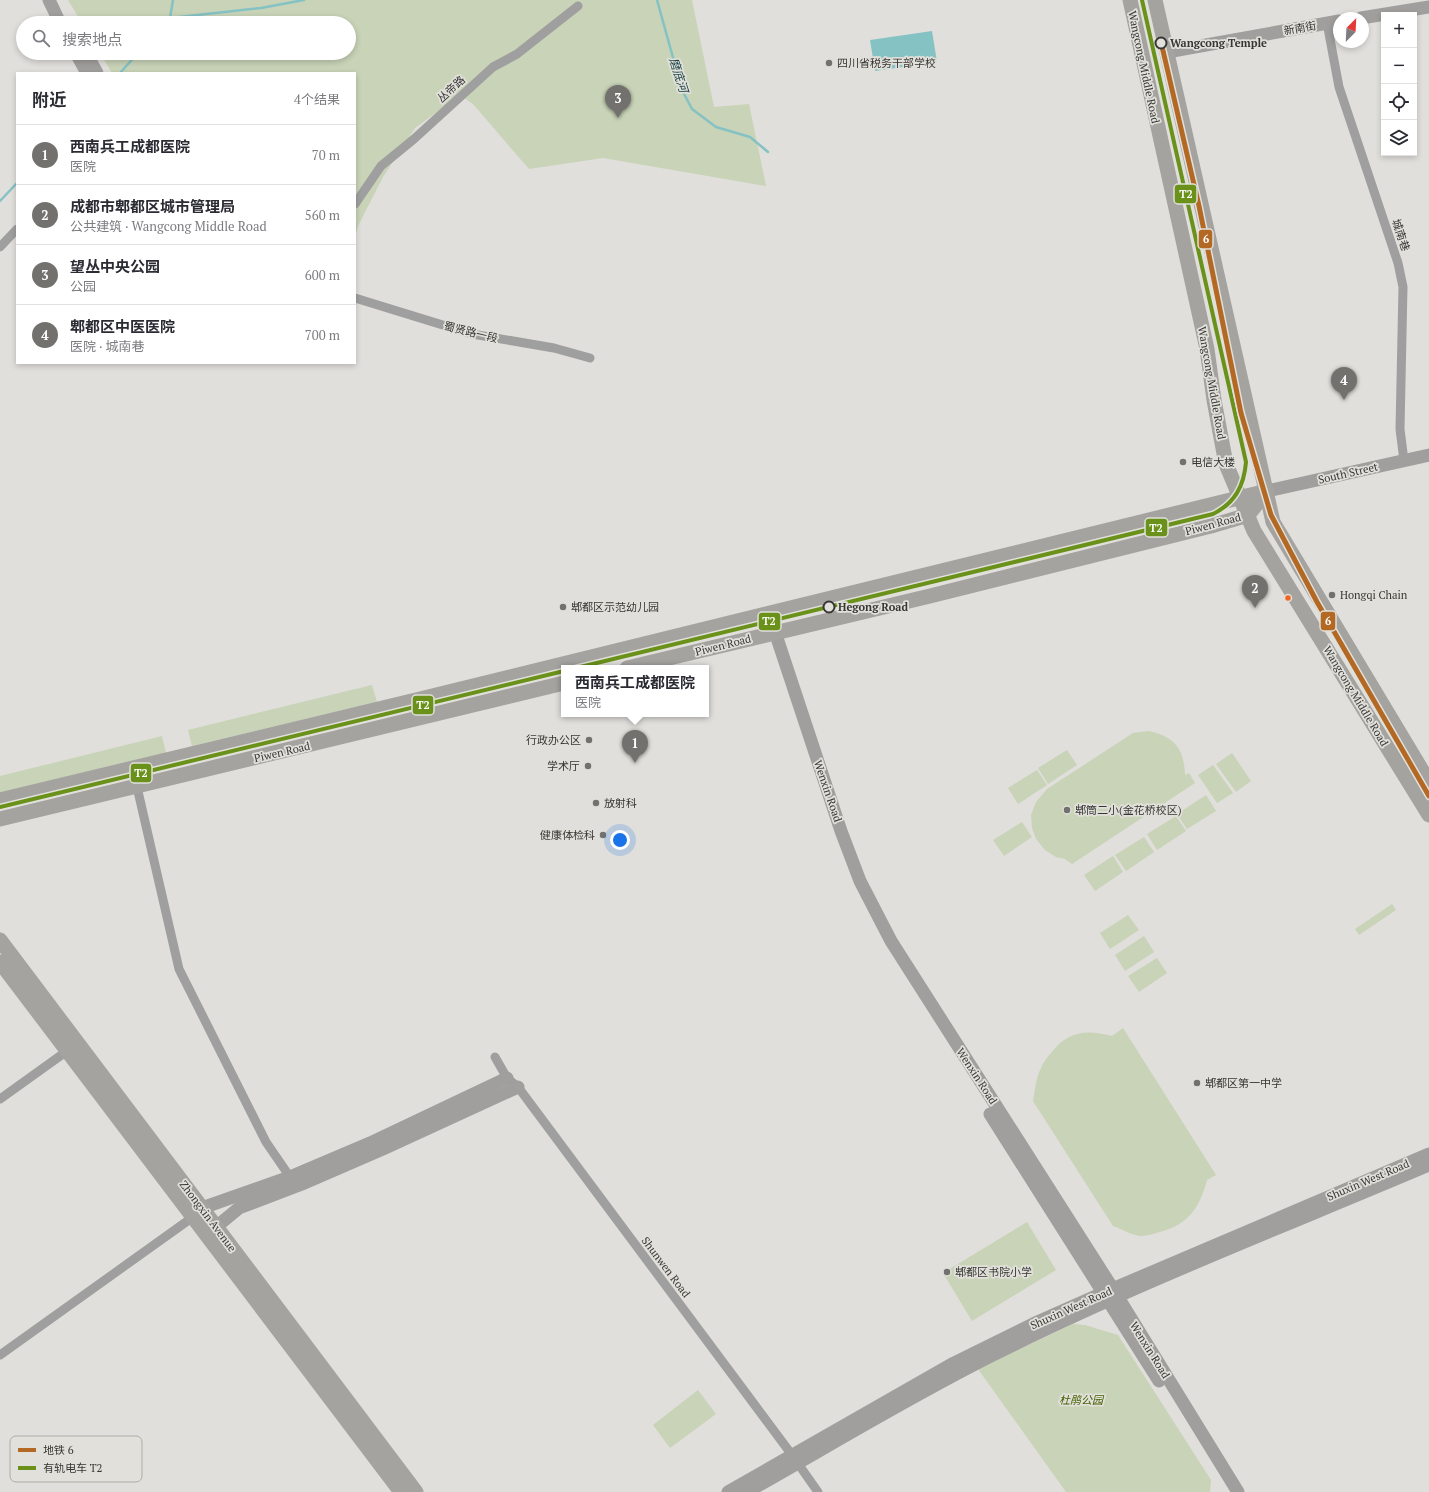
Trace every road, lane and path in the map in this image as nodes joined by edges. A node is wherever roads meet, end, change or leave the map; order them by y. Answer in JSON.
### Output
{"nodes":[{"id":1,"x":49,"y":0,"type":"edge"},
{"id":2,"x":59,"y":0,"type":"edge"},
{"id":3,"x":1130,"y":0,"type":"edge"},
{"id":4,"x":1155,"y":0,"type":"edge"},
{"id":5,"x":578,"y":6,"type":"dead end"},
{"id":6,"x":1429,"y":8,"type":"edge"},
{"id":7,"x":57,"y":16,"type":"edge"},
{"id":8,"x":67,"y":16,"type":"edge"},
{"id":9,"x":1369,"y":17,"type":"edge"},
{"id":10,"x":1333,"y":22,"type":"edge"},
{"id":11,"x":1335,"y":48,"type":"edge"},
{"id":12,"x":1167,"y":52,"type":"junction"},
{"id":13,"x":80,"y":60,"type":"edge"},
{"id":14,"x":90,"y":60,"type":"edge"},
{"id":15,"x":86,"y":72,"type":"edge"},
{"id":16,"x":96,"y":72,"type":"edge"},
{"id":17,"x":356,"y":203,"type":"edge"},
{"id":18,"x":16,"y":230,"type":"edge"},
{"id":19,"x":0,"y":247,"type":"edge"},
{"id":20,"x":356,"y":298,"type":"edge"},
{"id":21,"x":590,"y":358,"type":"dead end"},
{"id":22,"x":1429,"y":455,"type":"edge"},
{"id":23,"x":1404,"y":461,"type":"junction"},
{"id":24,"x":1267,"y":491,"type":"junction"},
{"id":25,"x":1240,"y":498,"type":"junction"},
{"id":26,"x":1248,"y":515,"type":"junction"},
{"id":27,"x":771,"y":633,"type":"junction"},
{"id":28,"x":639,"y":665,"type":"edge"},
{"id":29,"x":561,"y":684,"type":"edge"},
{"id":30,"x":1427,"y":775,"type":"edge"},
{"id":31,"x":137,"y":787,"type":"junction"},
{"id":32,"x":0,"y":800,"type":"edge"},
{"id":33,"x":1429,"y":815,"type":"edge"},
{"id":34,"x":0,"y":819,"type":"edge"},
{"id":35,"x":0,"y":940,"type":"edge"},
{"id":36,"x":0,"y":962,"type":"edge"},
{"id":37,"x":67,"y":1051,"type":"junction"},
{"id":38,"x":495,"y":1057,"type":"dead end"},
{"id":39,"x":507,"y":1078,"type":"junction"},
{"id":40,"x":518,"y":1087,"type":"junction"},
{"id":41,"x":0,"y":1099,"type":"edge"},
{"id":42,"x":1429,"y":1154,"type":"edge"},
{"id":43,"x":1429,"y":1165,"type":"edge"},
{"id":44,"x":290,"y":1177,"type":"junction"},
{"id":45,"x":197,"y":1213,"type":"junction"},
{"id":46,"x":216,"y":1226,"type":"junction"},
{"id":47,"x":1110,"y":1295,"type":"junction"},
{"id":48,"x":0,"y":1355,"type":"edge"},
{"id":49,"x":794,"y":1459,"type":"junction"},
{"id":50,"x":401,"y":1492,"type":"edge"},
{"id":51,"x":416,"y":1492,"type":"edge"},
{"id":52,"x":728,"y":1492,"type":"edge"},
{"id":53,"x":747,"y":1492,"type":"edge"},
{"id":54,"x":818,"y":1492,"type":"edge"},
{"id":55,"x":1229,"y":1492,"type":"edge"},
{"id":56,"x":1238,"y":1492,"type":"edge"}],
"edges":[{"from":1,"to":7,"type":"street"},
{"from":2,"to":8,"type":"street"},
{"from":3,"to":25,"type":"main road","name":"Wangcong Middle Road"},
{"from":4,"to":12,"type":"main road","name":"Wangcong Middle Road"},
{"from":5,"to":17,"type":"street","name":"丛帝路"},
{"from":6,"to":9,"type":"street"},
{"from":10,"to":12,"type":"street","name":"新南街"},
{"from":11,"to":23,"type":"street","name":"城南巷"},
{"from":12,"to":24,"type":"main road","name":"Wangcong Middle Road"},
{"from":13,"to":15,"type":"street"},
{"from":14,"to":16,"type":"street"},
{"from":18,"to":19,"type":"street"},
{"from":20,"to":21,"type":"street","name":"蜀贤路一段"},
{"from":22,"to":23,"type":"street","name":"South Street"},
{"from":23,"to":24,"type":"street","name":"South Street"},
{"from":24,"to":25,"type":"main road","name":"Piwen Road"},
{"from":24,"to":26,"type":"main road","name":"Piwen Road"},
{"from":24,"to":30,"type":"main road","name":"Wangcong Middle Road"},
{"from":25,"to":26,"type":"main road","name":"Wangcong Middle Road"},
{"from":25,"to":32,"type":"main road","name":"Piwen Road"},
{"from":26,"to":27,"type":"main road","name":"Piwen Road"},
{"from":26,"to":33,"type":"main road","name":"Wangcong Middle Road"},
{"from":27,"to":28,"type":"main road","name":"Piwen Road"},
{"from":27,"to":47,"type":"street"},
{"from":29,"to":31,"type":"main road","name":"Piwen Road"},
{"from":31,"to":34,"type":"main road","name":"Piwen Road"},
{"from":31,"to":44,"type":"street"},
{"from":35,"to":45,"type":"main road","name":"Zhongxin Avenue"},
{"from":36,"to":37,"type":"main road","name":"Zhongxin Avenue"},
{"from":37,"to":41,"type":"street"},
{"from":37,"to":45,"type":"main road","name":"Zhongxin Avenue"},
{"from":38,"to":39,"type":"street","name":"Shunwen Road"},
{"from":39,"to":40,"type":"street","name":"Shunwen Road"},
{"from":39,"to":44,"type":"street"},
{"from":40,"to":46,"type":"street"},
{"from":40,"to":49,"type":"street","name":"Shunwen Road"},
{"from":42,"to":47,"type":"street","name":"Shuxin West Road"},
{"from":43,"to":47,"type":"street","name":"Shuxin West Road"},
{"from":44,"to":45,"type":"street"},
{"from":45,"to":46,"type":"main road","name":"Zhongxin Avenue"},
{"from":45,"to":48,"type":"street"},
{"from":45,"to":50,"type":"main road","name":"Zhongxin Avenue"},
{"from":46,"to":51,"type":"main road","name":"Zhongxin Avenue"},
{"from":47,"to":49,"type":"street","name":"Shuxin West Road"},
{"from":47,"to":55,"type":"street"},
{"from":47,"to":56,"type":"street","name":"Wenxin Road"},
{"from":49,"to":52,"type":"street","name":"Shuxin West Road"},
{"from":49,"to":53,"type":"street","name":"Shuxin West Road"},
{"from":49,"to":54,"type":"street","name":"Shunwen Road"}]}
